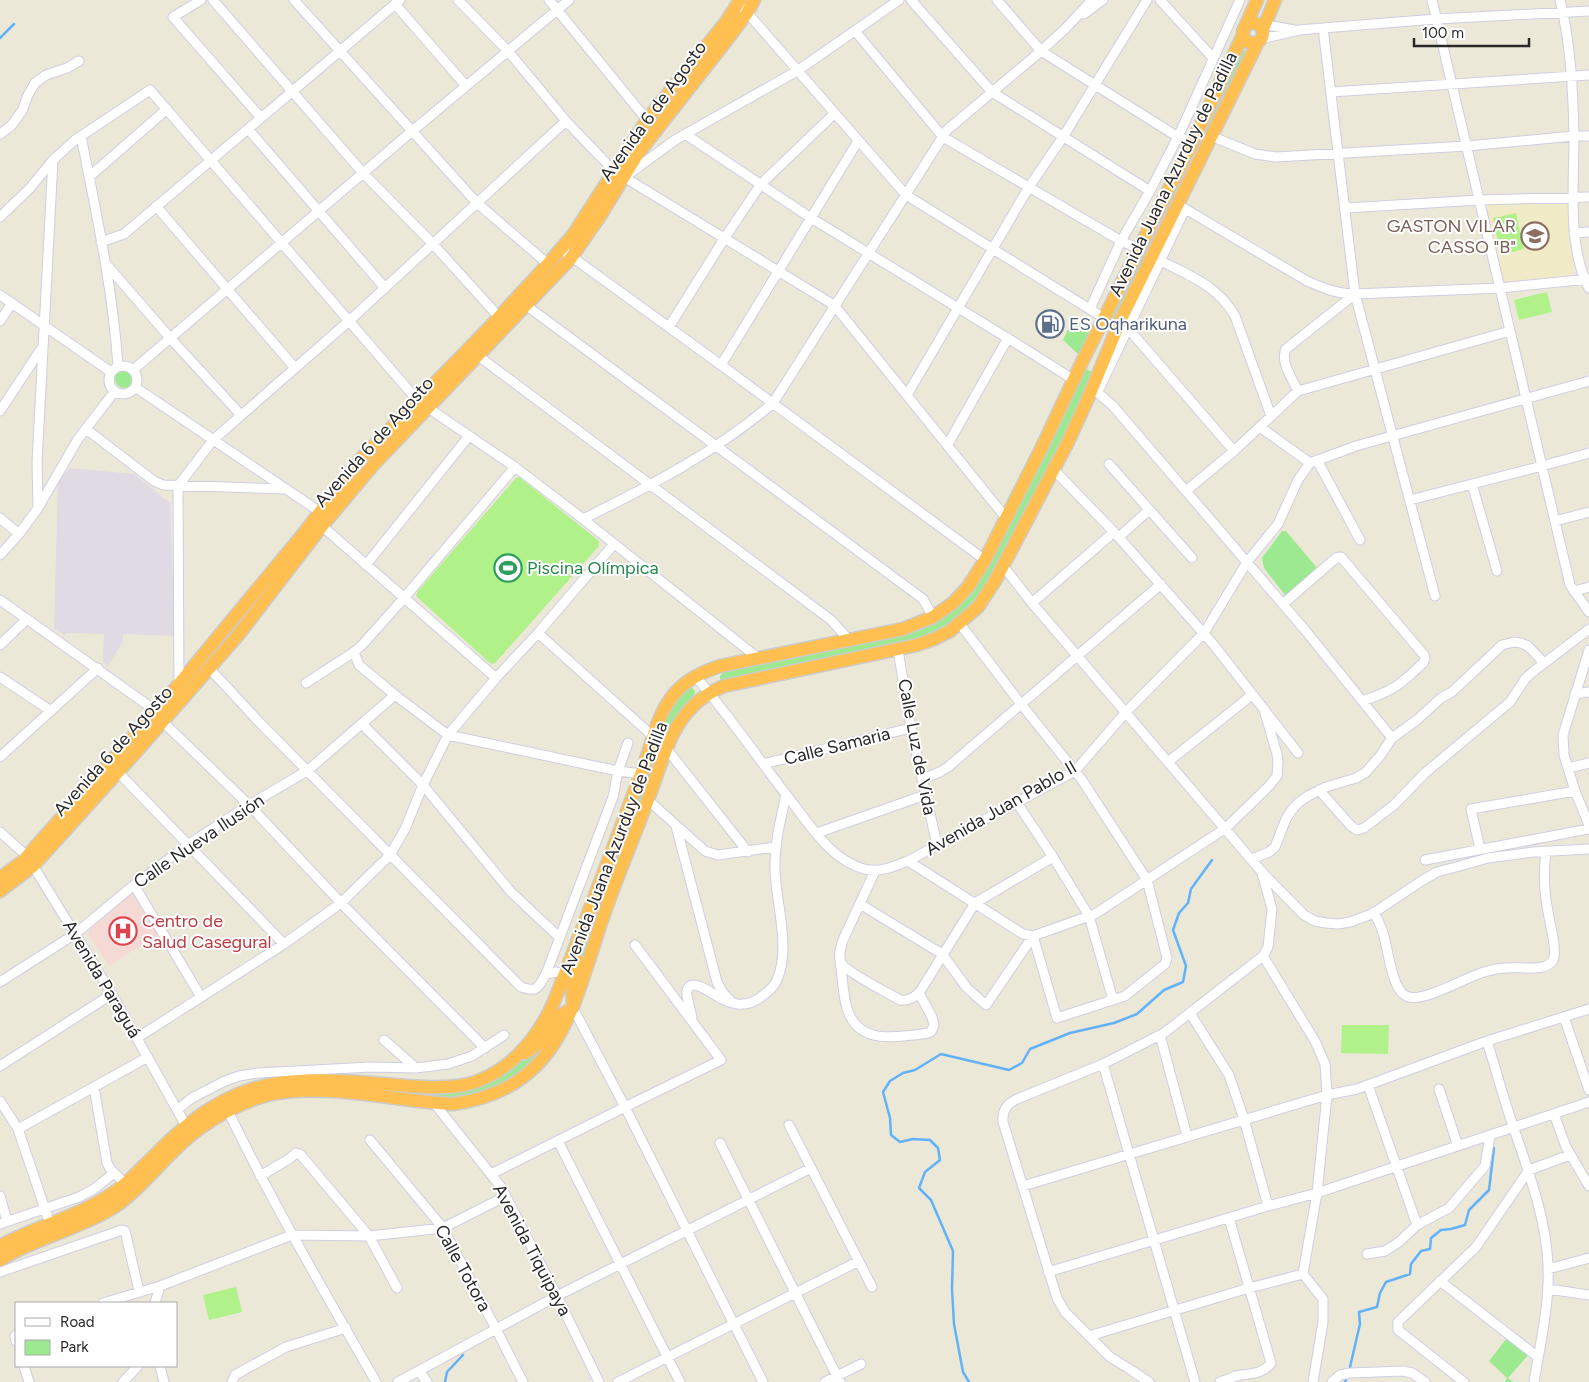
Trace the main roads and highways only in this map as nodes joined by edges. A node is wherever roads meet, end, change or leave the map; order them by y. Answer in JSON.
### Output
{"nodes":[{"id":1,"x":754,"y":0,"type":"edge"},
{"id":2,"x":1257,"y":0,"type":"edge"},
{"id":3,"x":1275,"y":0,"type":"edge"},
{"id":4,"x":738,"y":1,"type":"edge"},
{"id":5,"x":1256,"y":31,"type":"junction"},
{"id":6,"x":619,"y":174,"type":"junction"},
{"id":7,"x":521,"y":302,"type":"junction"},
{"id":8,"x":1098,"y":331,"type":"junction"},
{"id":9,"x":1112,"y":339,"type":"junction"},
{"id":10,"x":473,"y":352,"type":"junction"},
{"id":11,"x":1082,"y":362,"type":"junction"},
{"id":12,"x":1099,"y":371,"type":"junction"},
{"id":13,"x":324,"y":518,"type":"junction"},
{"id":14,"x":159,"y":716,"type":"junction"},
{"id":15,"x":30,"y":861,"type":"junction"},
{"id":16,"x":0,"y":878,"type":"edge"},
{"id":17,"x":0,"y":890,"type":"edge"},
{"id":18,"x":587,"y":913,"type":"junction"},
{"id":19,"x":573,"y":1008,"type":"junction"},
{"id":20,"x":514,"y":1058,"type":"junction"},
{"id":21,"x":189,"y":1130,"type":"junction"},
{"id":22,"x":51,"y":1229,"type":"junction"},
{"id":23,"x":0,"y":1246,"type":"edge"},
{"id":24,"x":0,"y":1260,"type":"edge"}],
"edges":[{"from":1,"to":6,"type":"highway","name":"Avenida 6 de Agosto"},
{"from":2,"to":5,"type":"highway","name":"Avenida Juana Azurduy de Padilla"},
{"from":3,"to":5,"type":"highway","name":"Avenida Juana Azurduy de Padilla"},
{"from":4,"to":6,"type":"highway","name":"Avenida 6 de Agosto"},
{"from":5,"to":8,"type":"highway","name":"Avenida Juana Azurduy de Padilla"},
{"from":5,"to":9,"type":"highway","name":"Avenida Juana Azurduy de Padilla"},
{"from":6,"to":7,"type":"highway","name":"Avenida 6 de Agosto"},
{"from":6,"to":7,"type":"highway","name":"Avenida 6 de Agosto"},
{"from":7,"to":10,"type":"highway","name":"Avenida 6 de Agosto"},
{"from":7,"to":10,"type":"highway","name":"Avenida 6 de Agosto"},
{"from":8,"to":9,"type":"highway"},
{"from":8,"to":11,"type":"highway","name":"Avenida Juana Azurduy de Padilla"},
{"from":9,"to":12,"type":"highway","name":"Avenida Juana Azurduy de Padilla"},
{"from":10,"to":13,"type":"highway","name":"Avenida 6 de Agosto"},
{"from":11,"to":12,"type":"highway"},
{"from":11,"to":18,"type":"highway","name":"Avenida Juana Azurduy de Padilla"},
{"from":12,"to":19,"type":"highway","name":"Avenida Juana Azurduy de Padilla"},
{"from":13,"to":14,"type":"highway","name":"Avenida 6 de Agosto"},
{"from":13,"to":14,"type":"highway","name":"Avenida 6 de Agosto"},
{"from":14,"to":15,"type":"highway","name":"Avenida 6 de Agosto"},
{"from":14,"to":15,"type":"highway","name":"Avenida 6 de Agosto"},
{"from":15,"to":16,"type":"highway","name":"Avenida 6 de Agosto"},
{"from":15,"to":17,"type":"highway","name":"Avenida 6 de Agosto"},
{"from":18,"to":19,"type":"highway"},
{"from":18,"to":20,"type":"highway","name":"Avenida Juana Azurduy de Padilla"},
{"from":19,"to":20,"type":"highway"},
{"from":19,"to":21,"type":"highway","name":"Avenida Juana Azurduy de Padilla"},
{"from":20,"to":21,"type":"highway","name":"Avenida Juana Azurduy de Padilla"},
{"from":21,"to":22,"type":"highway","name":"Avenida Juana Azurduy de Padilla"},
{"from":22,"to":23,"type":"highway","name":"Avenida Juana Azurduy de Padilla"},
{"from":22,"to":24,"type":"highway","name":"Avenida Juana Azurduy de Padilla"}]}
